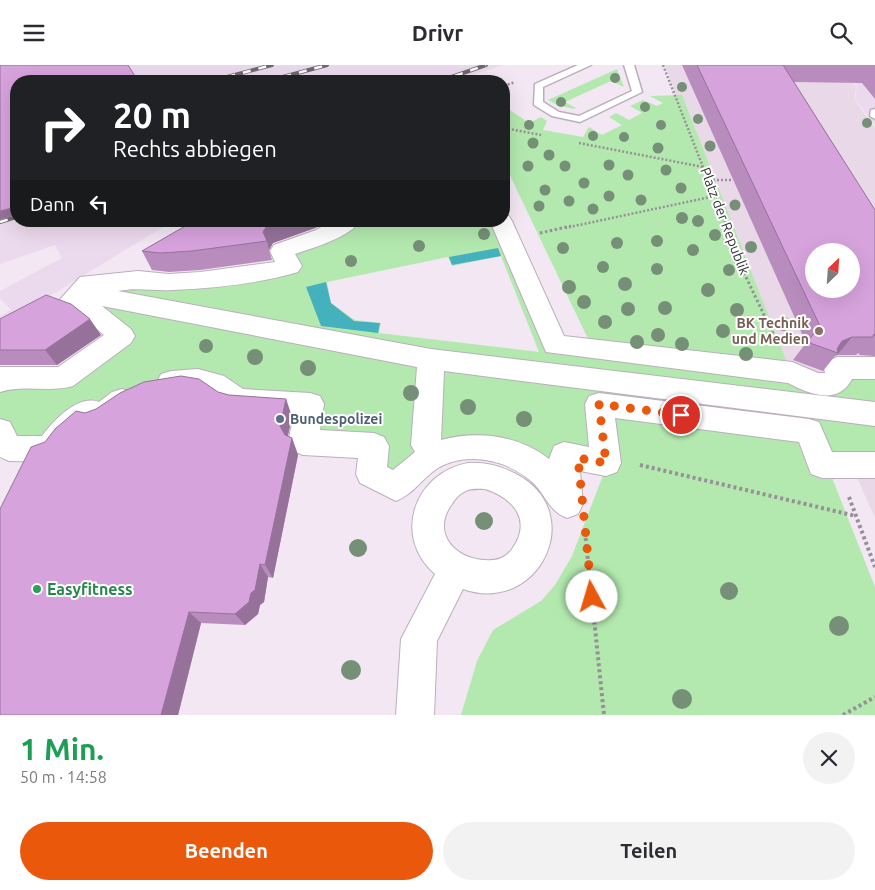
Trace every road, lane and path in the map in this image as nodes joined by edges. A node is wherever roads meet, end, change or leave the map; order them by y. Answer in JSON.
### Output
{"nodes":[{"id":1,"x":586,"y":65,"type":"edge"},
{"id":2,"x":629,"y":65,"type":"edge"},
{"id":3,"x":663,"y":65,"type":"edge"},
{"id":4,"x":510,"y":129,"type":"edge"},
{"id":5,"x":542,"y":135,"type":"dead end"},
{"id":6,"x":570,"y":141,"type":"dead end"},
{"id":7,"x":704,"y":167,"type":"junction"},
{"id":8,"x":709,"y":180,"type":"junction"},
{"id":9,"x":734,"y":180,"type":"dead end"},
{"id":10,"x":715,"y":196,"type":"junction"},
{"id":11,"x":338,"y":227,"type":"edge"},
{"id":12,"x":504,"y":227,"type":"edge"},
{"id":13,"x":537,"y":234,"type":"dead end"},
{"id":14,"x":79,"y":293,"type":"junction"},
{"id":15,"x":431,"y":359,"type":"junction"},
{"id":16,"x":875,"y":368,"type":"edge"},
{"id":17,"x":792,"y":373,"type":"junction"},
{"id":18,"x":0,"y":381,"type":"edge"},
{"id":19,"x":807,"y":405,"type":"junction"},
{"id":20,"x":875,"y":414,"type":"edge"},
{"id":21,"x":0,"y":431,"type":"edge"},
{"id":22,"x":426,"y":445,"type":"dead end"},
{"id":23,"x":606,"y":457,"type":"junction"},
{"id":24,"x":836,"y":464,"type":"junction"},
{"id":25,"x":875,"y":465,"type":"edge"},
{"id":26,"x":856,"y":516,"type":"junction"},
{"id":27,"x":585,"y":527,"type":"dead end"},
{"id":28,"x":875,"y":567,"type":"edge"},
{"id":29,"x":455,"y":570,"type":"dead end"},
{"id":30,"x":875,"y":697,"type":"edge"},
{"id":31,"x":415,"y":715,"type":"edge"},
{"id":32,"x":604,"y":715,"type":"edge"},
{"id":33,"x":843,"y":715,"type":"edge"}],
"edges":[{"from":1,"to":2,"type":"lane"},
{"from":3,"to":7,"type":"path","name":"Platz der Republik"},
{"from":4,"to":5,"type":"path"},
{"from":6,"to":7,"type":"path"},
{"from":7,"to":8,"type":"path","name":"Platz der Republik"},
{"from":8,"to":9,"type":"path"},
{"from":8,"to":10,"type":"path","name":"Platz der Republik"},
{"from":10,"to":13,"type":"path"},
{"from":10,"to":17,"type":"path","name":"Platz der Republik"},
{"from":11,"to":14,"type":"street"},
{"from":12,"to":17,"type":"street"},
{"from":14,"to":15,"type":"street"},
{"from":14,"to":18,"type":"street"},
{"from":15,"to":19,"type":"street"},
{"from":15,"to":22,"type":"street"},
{"from":16,"to":17,"type":"street"},
{"from":19,"to":20,"type":"street"},
{"from":19,"to":24,"type":"street"},
{"from":21,"to":23,"type":"street"},
{"from":23,"to":24,"type":"street"},
{"from":23,"to":26,"type":"path"},
{"from":24,"to":25,"type":"street"},
{"from":24,"to":26,"type":"path"},
{"from":26,"to":28,"type":"path"},
{"from":27,"to":32,"type":"path"},
{"from":29,"to":31,"type":"street"},
{"from":30,"to":33,"type":"path"}]}
